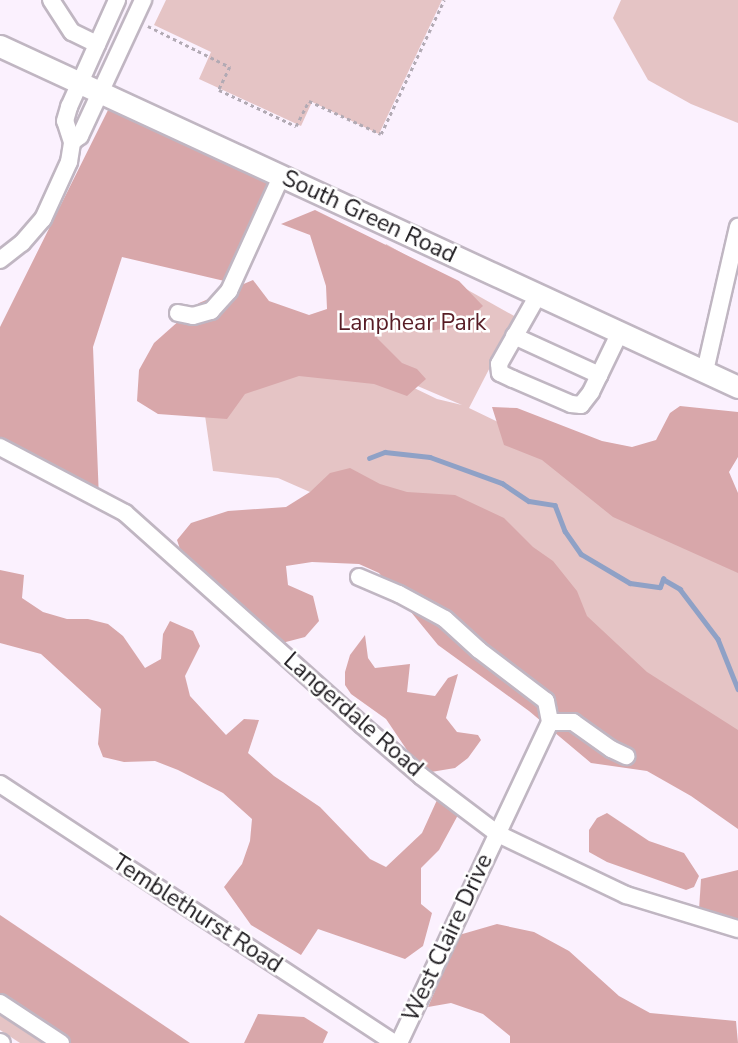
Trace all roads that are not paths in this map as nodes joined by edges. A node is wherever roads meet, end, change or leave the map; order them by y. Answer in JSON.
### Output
{"nodes":[{"id":1,"x":51,"y":0,"type":"edge"},
{"id":2,"x":117,"y":0,"type":"edge"},
{"id":3,"x":143,"y":0,"type":"edge"},
{"id":4,"x":97,"y":44,"type":"junction"},
{"id":5,"x":0,"y":46,"type":"edge"},
{"id":6,"x":78,"y":83,"type":"junction"},
{"id":7,"x":99,"y":93,"type":"junction"},
{"id":8,"x":72,"y":142,"type":"junction"},
{"id":9,"x":281,"y":177,"type":"junction"},
{"id":10,"x":738,"y":227,"type":"edge"},
{"id":11,"x":0,"y":260,"type":"edge"},
{"id":12,"x":538,"y":295,"type":"junction"},
{"id":13,"x":178,"y":313,"type":"dead end"},
{"id":14,"x":620,"y":332,"type":"junction"},
{"id":15,"x":514,"y":336,"type":"junction"},
{"id":16,"x":705,"y":371,"type":"junction"},
{"id":17,"x":599,"y":375,"type":"junction"},
{"id":18,"x":738,"y":387,"type":"edge"},
{"id":19,"x":0,"y":447,"type":"edge"},
{"id":20,"x":359,"y":577,"type":"dead end"},
{"id":21,"x":551,"y":722,"type":"junction"},
{"id":22,"x":626,"y":756,"type":"dead end"},
{"id":23,"x":0,"y":784,"type":"edge"},
{"id":24,"x":498,"y":834,"type":"junction"},
{"id":25,"x":738,"y":929,"type":"edge"},
{"id":26,"x":0,"y":1003,"type":"edge"},
{"id":27,"x":61,"y":1043,"type":"edge"},
{"id":28,"x":394,"y":1043,"type":"edge"},
{"id":29,"x":399,"y":1043,"type":"edge"}],
"edges":[{"from":1,"to":4,"type":"street"},
{"from":2,"to":4,"type":"street"},
{"from":3,"to":7,"type":"street"},
{"from":4,"to":6,"type":"street"},
{"from":5,"to":6,"type":"main road","name":"South Green Road"},
{"from":6,"to":7,"type":"main road","name":"South Green Road"},
{"from":6,"to":8,"type":"street"},
{"from":7,"to":8,"type":"street"},
{"from":7,"to":9,"type":"main road","name":"South Green Road"},
{"from":8,"to":11,"type":"street"},
{"from":9,"to":12,"type":"main road","name":"South Green Road"},
{"from":9,"to":13,"type":"street"},
{"from":10,"to":16,"type":"street"},
{"from":12,"to":14,"type":"main road","name":"South Green Road"},
{"from":12,"to":15,"type":"street"},
{"from":14,"to":16,"type":"main road","name":"South Green Road"},
{"from":14,"to":17,"type":"street"},
{"from":15,"to":17,"type":"street"},
{"from":15,"to":17,"type":"street"},
{"from":16,"to":18,"type":"main road","name":"South Green Road"},
{"from":19,"to":24,"type":"street","name":"Langerdale Road"},
{"from":20,"to":21,"type":"street"},
{"from":21,"to":22,"type":"street"},
{"from":21,"to":24,"type":"street","name":"West Claire Drive"},
{"from":23,"to":28,"type":"street","name":"Temblethurst Road"},
{"from":24,"to":25,"type":"street","name":"Langerdale Road"},
{"from":24,"to":29,"type":"street","name":"West Claire Drive"},
{"from":26,"to":27,"type":"street"}]}
